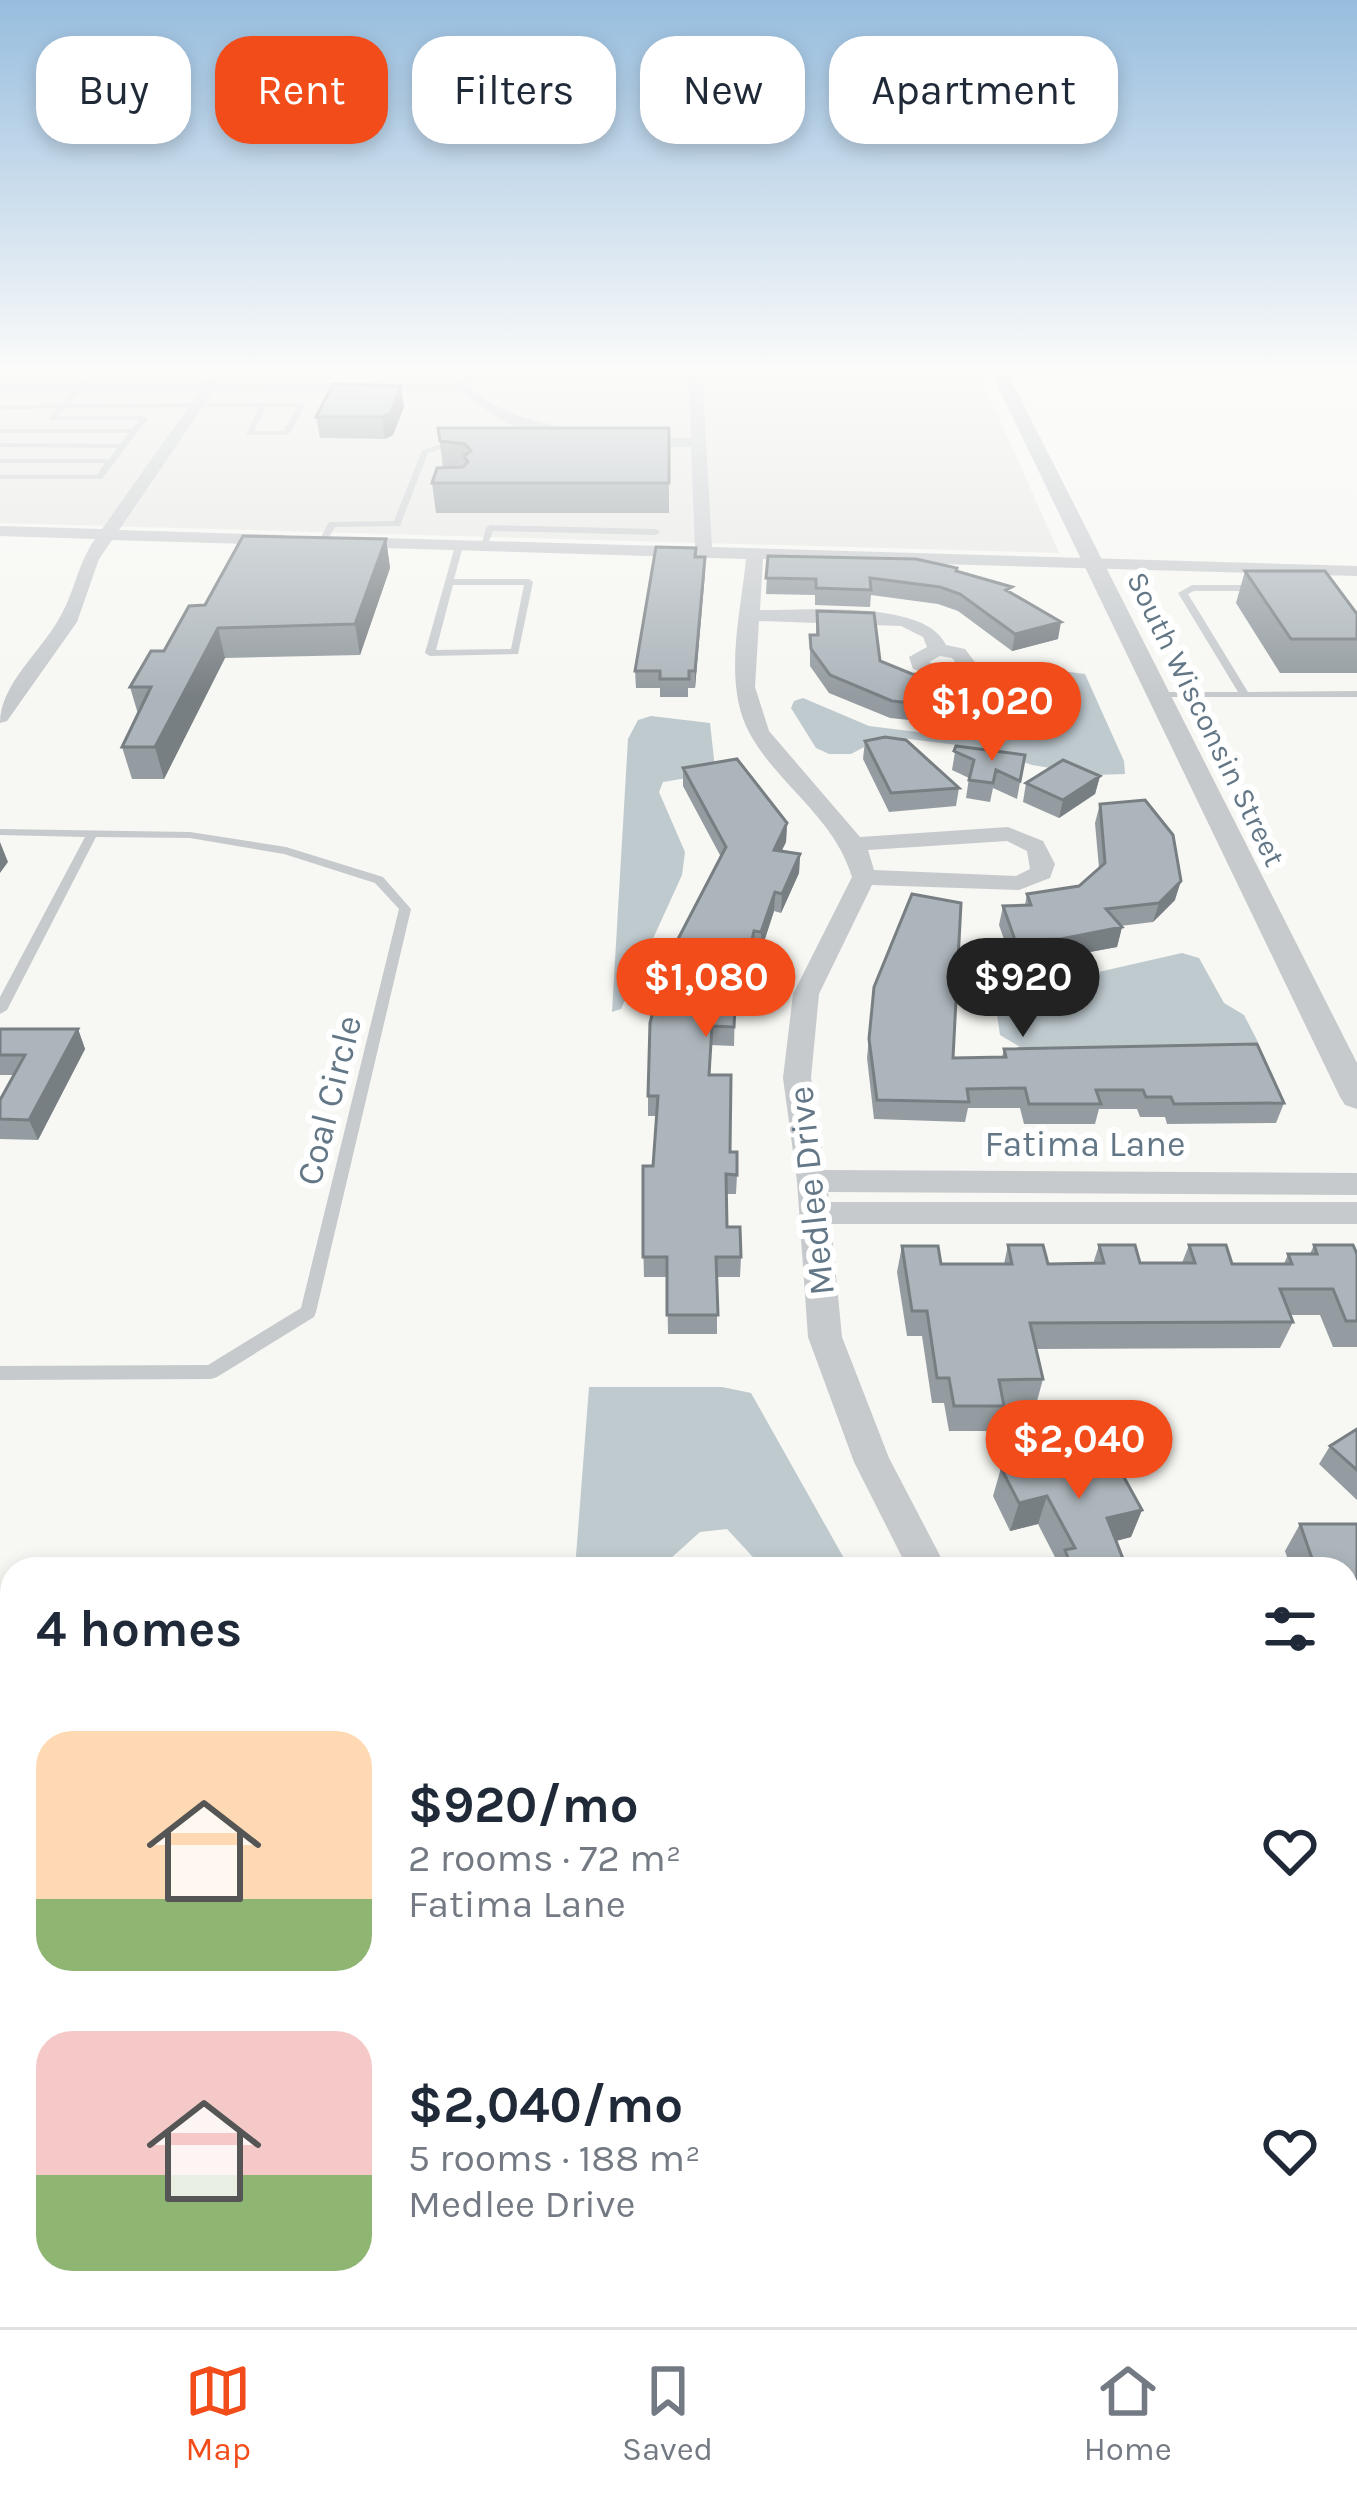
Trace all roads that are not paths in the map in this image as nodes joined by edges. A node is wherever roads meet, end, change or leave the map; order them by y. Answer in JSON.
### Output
{"nodes":[{"id":1,"x":146,"y":479,"type":"edge"},
{"id":2,"x":415,"y":479,"type":"edge"},
{"id":3,"x":701,"y":479,"type":"edge"},
{"id":4,"x":1051,"y":479,"type":"edge"},
{"id":5,"x":409,"y":493,"type":"junction"},
{"id":6,"x":433,"y":493,"type":"edge"},
{"id":7,"x":0,"y":531,"type":"edge"},
{"id":8,"x":656,"y":532,"type":"dead end"},
{"id":9,"x":109,"y":534,"type":"junction"},
{"id":10,"x":323,"y":541,"type":"junction"},
{"id":11,"x":459,"y":546,"type":"junction"},
{"id":12,"x":483,"y":547,"type":"junction"},
{"id":13,"x":704,"y":554,"type":"junction"},
{"id":14,"x":755,"y":556,"type":"junction"},
{"id":15,"x":1092,"y":564,"type":"junction"},
{"id":16,"x":1306,"y":570,"type":"junction"},
{"id":17,"x":1357,"y":571,"type":"edge"},
{"id":18,"x":448,"y":582,"type":"junction"},
{"id":19,"x":1277,"y":588,"type":"edge"},
{"id":20,"x":1319,"y":588,"type":"edge"},
{"id":21,"x":750,"y":615,"type":"junction"},
{"id":22,"x":938,"y":650,"type":"dead end"},
{"id":23,"x":1357,"y":694,"type":"edge"},
{"id":24,"x":1157,"y":695,"type":"junction"},
{"id":25,"x":1245,"y":695,"type":"junction"},
{"id":26,"x":0,"y":717,"type":"edge"},
{"id":27,"x":0,"y":832,"type":"edge"},
{"id":28,"x":93,"y":832,"type":"junction"},
{"id":29,"x":854,"y":844,"type":"junction"},
{"id":30,"x":863,"y":878,"type":"junction"},
{"id":31,"x":0,"y":1010,"type":"edge"},
{"id":32,"x":1357,"y":1096,"type":"edge"},
{"id":33,"x":1357,"y":1184,"type":"edge"},
{"id":34,"x":813,"y":1197,"type":"junction"},
{"id":35,"x":1357,"y":1213,"type":"edge"},
{"id":36,"x":0,"y":1373,"type":"edge"},
{"id":37,"x":922,"y":1557,"type":"edge"}],
"edges":[{"from":1,"to":9,"type":"street"},
{"from":2,"to":5,"type":"lane"},
{"from":3,"to":13,"type":"street"},
{"from":4,"to":15,"type":"street","name":"South Wisconsin Street"},
{"from":5,"to":6,"type":"lane"},
{"from":5,"to":10,"type":"lane"},
{"from":7,"to":9,"type":"street"},
{"from":8,"to":12,"type":"lane"},
{"from":9,"to":10,"type":"street"},
{"from":9,"to":26,"type":"street"},
{"from":10,"to":11,"type":"street"},
{"from":11,"to":12,"type":"street"},
{"from":11,"to":18,"type":"lane"},
{"from":12,"to":13,"type":"street"},
{"from":13,"to":14,"type":"street"},
{"from":14,"to":15,"type":"street"},
{"from":14,"to":21,"type":"street"},
{"from":15,"to":16,"type":"street"},
{"from":15,"to":24,"type":"street","name":"South Wisconsin Street"},
{"from":16,"to":17,"type":"street"},
{"from":16,"to":20,"type":"lane"},
{"from":18,"to":18,"type":"lane"},
{"from":19,"to":25,"type":"lane"},
{"from":21,"to":22,"type":"street"},
{"from":21,"to":29,"type":"street"},
{"from":23,"to":25,"type":"lane"},
{"from":24,"to":25,"type":"lane"},
{"from":24,"to":32,"type":"street","name":"South Wisconsin Street"},
{"from":27,"to":28,"type":"lane"},
{"from":28,"to":31,"type":"lane"},
{"from":28,"to":36,"type":"lane","name":"Coal Circle"},
{"from":29,"to":30,"type":"street"},
{"from":29,"to":30,"type":"street"},
{"from":30,"to":34,"type":"street","name":"Medlee Drive"},
{"from":33,"to":34,"type":"street","name":"Fatima Lane"},
{"from":34,"to":35,"type":"street","name":"Fatima Lane"},
{"from":34,"to":37,"type":"street","name":"Medlee Drive"}]}
